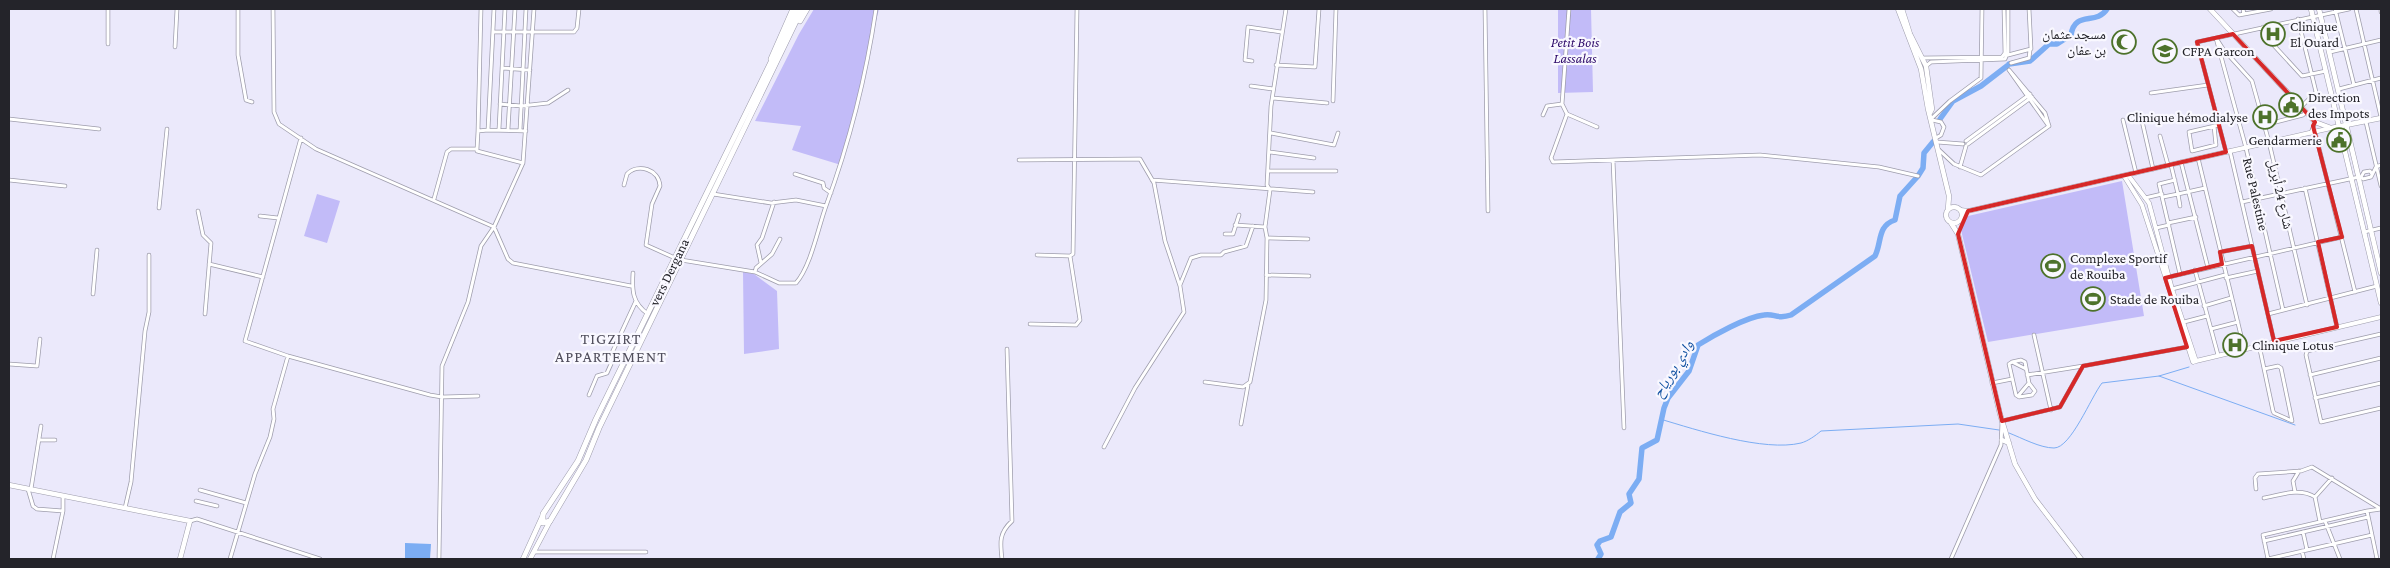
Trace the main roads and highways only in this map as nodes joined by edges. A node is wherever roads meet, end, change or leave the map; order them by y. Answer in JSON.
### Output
{"nodes":[{"id":1,"x":792,"y":9,"type":"edge"},
{"id":2,"x":797,"y":9,"type":"edge"},
{"id":3,"x":805,"y":9,"type":"edge"},
{"id":4,"x":1898,"y":9,"type":"edge"},
{"id":5,"x":1902,"y":9,"type":"edge"},
{"id":6,"x":2210,"y":9,"type":"edge"},
{"id":7,"x":2311,"y":9,"type":"edge"},
{"id":8,"x":2319,"y":9,"type":"edge"},
{"id":9,"x":780,"y":56,"type":"junction"},
{"id":10,"x":770,"y":64,"type":"junction"},
{"id":11,"x":1930,"y":112,"type":"junction"},
{"id":12,"x":2381,"y":117,"type":"edge"},
{"id":13,"x":2348,"y":125,"type":"junction"},
{"id":14,"x":2340,"y":127,"type":"junction"},
{"id":15,"x":1949,"y":196,"type":"junction"},
{"id":16,"x":1955,"y":207,"type":"junction"},
{"id":17,"x":1948,"y":208,"type":"junction"},
{"id":18,"x":1960,"y":221,"type":"junction"},
{"id":19,"x":1951,"y":223,"type":"junction"},
{"id":20,"x":1958,"y":234,"type":"junction"},
{"id":21,"x":678,"y":259,"type":"junction"},
{"id":22,"x":2381,"y":273,"type":"edge"},
{"id":23,"x":2381,"y":303,"type":"edge"},
{"id":24,"x":2002,"y":440,"type":"road end"},
{"id":25,"x":2009,"y":443,"type":"junction"},
{"id":26,"x":9,"y":485,"type":"edge"},
{"id":27,"x":543,"y":514,"type":"junction"},
{"id":28,"x":550,"y":521,"type":"junction"},
{"id":29,"x":532,"y":536,"type":"junction"},
{"id":30,"x":542,"y":538,"type":"junction"},
{"id":31,"x":180,"y":559,"type":"edge"},
{"id":32,"x":523,"y":559,"type":"edge"},
{"id":33,"x":530,"y":559,"type":"edge"},
{"id":34,"x":2081,"y":559,"type":"edge"}],
"edges":[{"from":1,"to":10,"type":"highway"},
{"from":2,"to":10,"type":"highway","name":"vers Dergana"},
{"from":3,"to":9,"type":"highway"},
{"from":3,"to":9,"type":"highway"},
{"from":4,"to":11,"type":"main road"},
{"from":5,"to":11,"type":"main road"},
{"from":6,"to":14,"type":"main road"},
{"from":7,"to":14,"type":"main road"},
{"from":8,"to":13,"type":"main road"},
{"from":9,"to":21,"type":"highway"},
{"from":10,"to":21,"type":"highway","name":"vers Dergana"},
{"from":11,"to":15,"type":"main road"},
{"from":12,"to":13,"type":"main road"},
{"from":13,"to":14,"type":"main road"},
{"from":13,"to":22,"type":"main road"},
{"from":14,"to":23,"type":"main road"},
{"from":15,"to":16,"type":"main road"},
{"from":15,"to":17,"type":"main road"},
{"from":16,"to":17,"type":"main road"},
{"from":16,"to":18,"type":"main road"},
{"from":17,"to":19,"type":"main road"},
{"from":18,"to":19,"type":"main road"},
{"from":18,"to":20,"type":"main road"},
{"from":19,"to":20,"type":"main road"},
{"from":20,"to":25,"type":"main road"},
{"from":21,"to":27,"type":"highway","name":"vers Dergana"},
{"from":21,"to":28,"type":"highway"},
{"from":24,"to":25,"type":"main road"},
{"from":25,"to":34,"type":"main road"},
{"from":26,"to":31,"type":"main road"},
{"from":27,"to":28,"type":"highway"},
{"from":27,"to":29,"type":"main road","name":"vers Dergana"},
{"from":28,"to":30,"type":"main road"},
{"from":29,"to":30,"type":"main road"},
{"from":29,"to":32,"type":"main road","name":"vers Dergana"},
{"from":30,"to":33,"type":"main road"}]}
